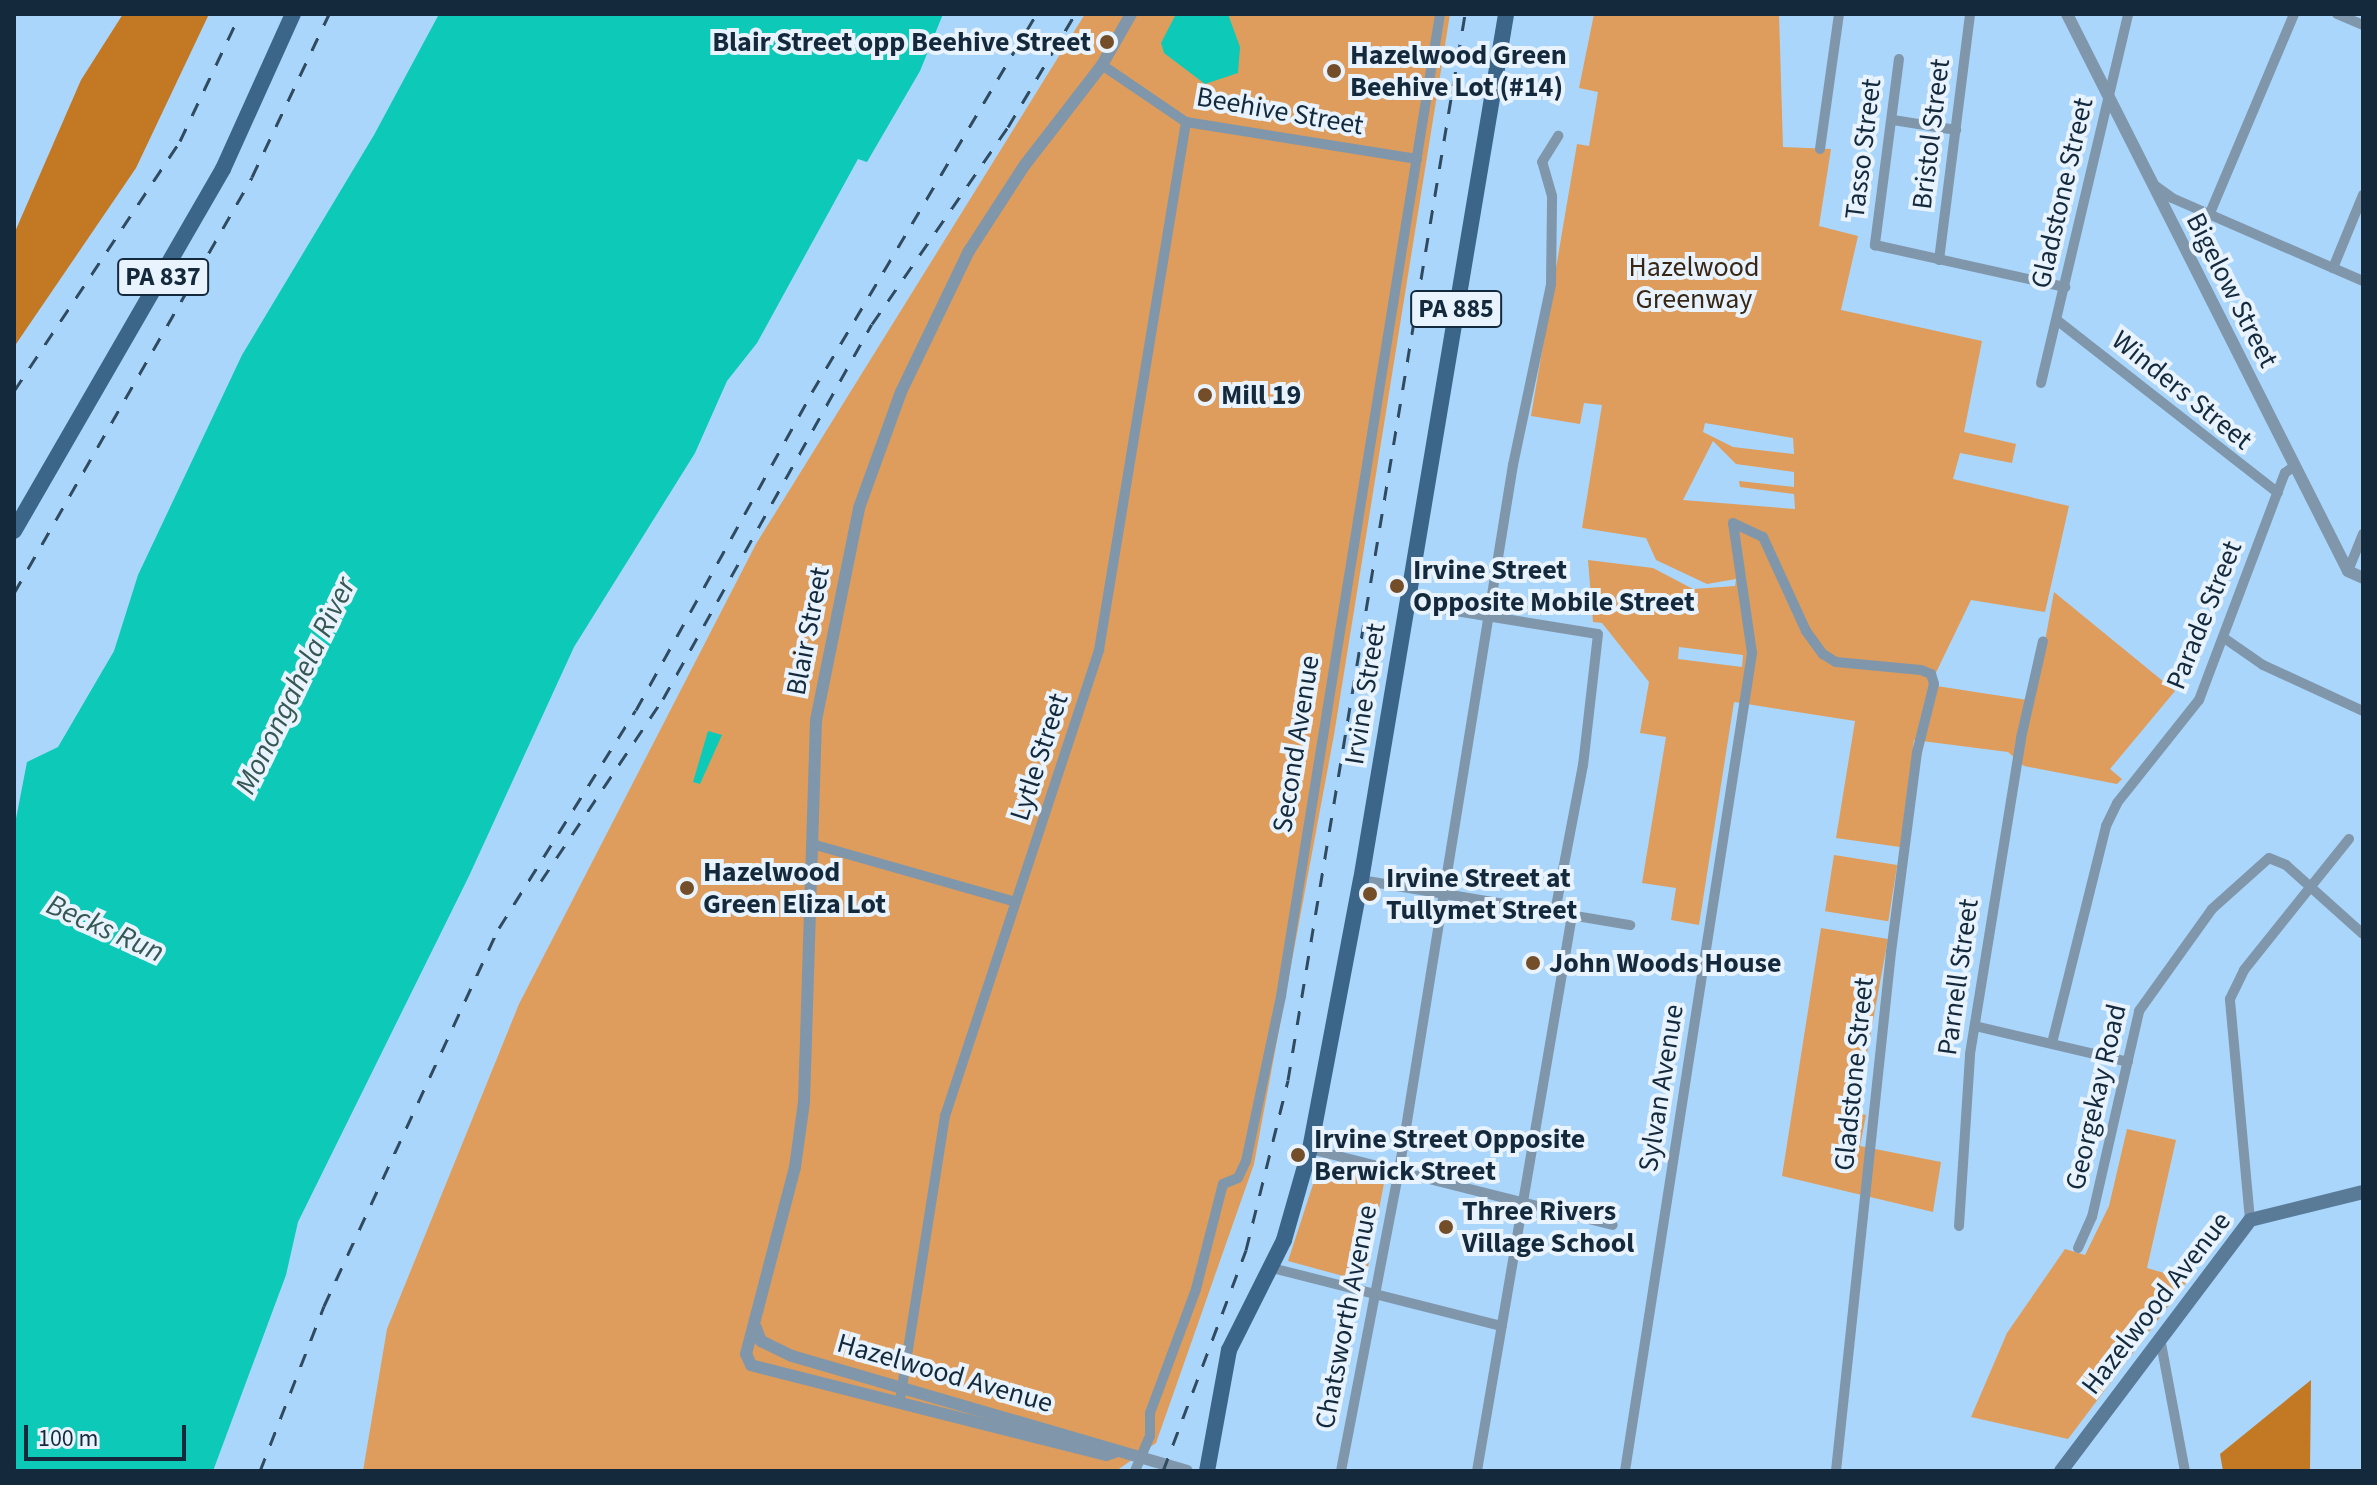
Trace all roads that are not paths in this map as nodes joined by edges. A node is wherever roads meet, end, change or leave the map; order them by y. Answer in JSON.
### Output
{"nodes":[{"id":1,"x":293,"y":14,"type":"edge"},
{"id":2,"x":1131,"y":14,"type":"edge"},
{"id":3,"x":1440,"y":14,"type":"edge"},
{"id":4,"x":1506,"y":14,"type":"edge"},
{"id":5,"x":1839,"y":14,"type":"edge"},
{"id":6,"x":1970,"y":14,"type":"edge"},
{"id":7,"x":2128,"y":14,"type":"edge"},
{"id":8,"x":2294,"y":14,"type":"edge"},
{"id":9,"x":2337,"y":14,"type":"edge"},
{"id":10,"x":2063,"y":15,"type":"edge"},
{"id":11,"x":2363,"y":25,"type":"edge"},
{"id":12,"x":1899,"y":59,"type":"dead end"},
{"id":13,"x":1102,"y":65,"type":"junction"},
{"id":14,"x":2109,"y":99,"type":"junction"},
{"id":15,"x":1893,"y":120,"type":"junction"},
{"id":16,"x":1186,"y":122,"type":"junction"},
{"id":17,"x":1956,"y":130,"type":"junction"},
{"id":18,"x":1558,"y":136,"type":"dead end"},
{"id":19,"x":1820,"y":149,"type":"dead end"},
{"id":20,"x":1417,"y":159,"type":"junction"},
{"id":21,"x":2151,"y":183,"type":"junction"},
{"id":22,"x":2363,"y":195,"type":"edge"},
{"id":23,"x":2210,"y":213,"type":"junction"},
{"id":24,"x":1939,"y":260,"type":"junction"},
{"id":25,"x":2333,"y":268,"type":"junction"},
{"id":26,"x":2363,"y":281,"type":"edge"},
{"id":27,"x":2065,"y":287,"type":"junction"},
{"id":28,"x":2058,"y":321,"type":"junction"},
{"id":29,"x":2041,"y":383,"type":"dead end"},
{"id":30,"x":2293,"y":467,"type":"junction"},
{"id":31,"x":2278,"y":493,"type":"junction"},
{"id":32,"x":14,"y":531,"type":"edge"},
{"id":33,"x":2363,"y":534,"type":"edge"},
{"id":34,"x":2348,"y":571,"type":"junction"},
{"id":35,"x":2363,"y":578,"type":"edge"},
{"id":36,"x":1406,"y":603,"type":"junction"},
{"id":37,"x":1489,"y":615,"type":"junction"},
{"id":38,"x":2224,"y":638,"type":"junction"},
{"id":39,"x":2043,"y":641,"type":"dead end"},
{"id":40,"x":1934,"y":684,"type":"joint"},
{"id":41,"x":2363,"y":711,"type":"edge"},
{"id":42,"x":2349,"y":839,"type":"dead end"},
{"id":43,"x":812,"y":844,"type":"junction"},
{"id":44,"x":1361,"y":880,"type":"junction"},
{"id":45,"x":2311,"y":887,"type":"junction"},
{"id":46,"x":1445,"y":894,"type":"junction"},
{"id":47,"x":1015,"y":902,"type":"junction"},
{"id":48,"x":1555,"y":912,"type":"junction"},
{"id":49,"x":1572,"y":915,"type":"junction"},
{"id":50,"x":1630,"y":925,"type":"dead end"},
{"id":51,"x":2363,"y":934,"type":"edge"},
{"id":52,"x":1975,"y":1026,"type":"junction"},
{"id":53,"x":2052,"y":1043,"type":"junction"},
{"id":54,"x":2128,"y":1062,"type":"junction"},
{"id":55,"x":1310,"y":1149,"type":"junction"},
{"id":56,"x":1399,"y":1171,"type":"junction"},
{"id":57,"x":2363,"y":1192,"type":"edge"},
{"id":58,"x":1526,"y":1199,"type":"junction"},
{"id":59,"x":2250,"y":1220,"type":"junction"},
{"id":60,"x":1613,"y":1225,"type":"dead end"},
{"id":61,"x":1959,"y":1226,"type":"dead end"},
{"id":62,"x":2078,"y":1248,"type":"dead end"},
{"id":63,"x":1272,"y":1268,"type":"junction"},
{"id":64,"x":1375,"y":1295,"type":"junction"},
{"id":65,"x":1502,"y":1326,"type":"junction"},
{"id":66,"x":756,"y":1328,"type":"junction"},
{"id":67,"x":2160,"y":1338,"type":"junction"},
{"id":68,"x":756,"y":1365,"type":"joint"},
{"id":69,"x":901,"y":1395,"type":"junction"},
{"id":70,"x":1137,"y":1465,"type":"edge"},
{"id":71,"x":1187,"y":1471,"type":"edge"},
{"id":72,"x":1207,"y":1471,"type":"edge"},
{"id":73,"x":1341,"y":1471,"type":"edge"},
{"id":74,"x":1477,"y":1471,"type":"edge"},
{"id":75,"x":1625,"y":1471,"type":"edge"},
{"id":76,"x":1836,"y":1471,"type":"edge"},
{"id":77,"x":2061,"y":1471,"type":"edge"},
{"id":78,"x":2185,"y":1471,"type":"edge"}],
"edges":[{"from":1,"to":32,"type":"main road","number":"PA 837"},
{"from":2,"to":13,"type":"street","name":"Blair Street"},
{"from":3,"to":20,"type":"street","name":"Second Avenue"},
{"from":4,"to":36,"type":"main road","name":"Irvine Street","number":"PA 885"},
{"from":5,"to":19,"type":"street","name":"Tasso Street"},
{"from":6,"to":17,"type":"street","name":"Bristol Street"},
{"from":7,"to":14,"type":"street","name":"Gladstone Street"},
{"from":8,"to":23,"type":"street"},
{"from":9,"to":11,"type":"street"},
{"from":10,"to":14,"type":"street","name":"Bigelow Street"},
{"from":12,"to":15,"type":"street","name":"Tasso Street"},
{"from":13,"to":16,"type":"street","name":"Beehive Street"},
{"from":13,"to":43,"type":"street","name":"Blair Street"},
{"from":14,"to":21,"type":"street","name":"Bigelow Street"},
{"from":14,"to":27,"type":"street","name":"Gladstone Street"},
{"from":15,"to":17,"type":"street"},
{"from":15,"to":24,"type":"street","name":"Tasso Street"},
{"from":16,"to":20,"type":"street","name":"Beehive Street"},
{"from":16,"to":47,"type":"street","name":"Lytle Street"},
{"from":17,"to":24,"type":"street","name":"Bristol Street"},
{"from":18,"to":37,"type":"street","name":"Chatsworth Avenue"},
{"from":20,"to":70,"type":"street","name":"Second Avenue"},
{"from":21,"to":23,"type":"street"},
{"from":21,"to":30,"type":"street","name":"Bigelow Street"},
{"from":22,"to":25,"type":"street"},
{"from":23,"to":25,"type":"street"},
{"from":24,"to":27,"type":"street"},
{"from":25,"to":26,"type":"street"},
{"from":27,"to":28,"type":"street","name":"Gladstone Street"},
{"from":28,"to":29,"type":"street","name":"Gladstone Street"},
{"from":28,"to":31,"type":"street","name":"Winders Street"},
{"from":30,"to":31,"type":"street","name":"Parade Street"},
{"from":30,"to":34,"type":"street","name":"Bigelow Street"},
{"from":31,"to":38,"type":"street","name":"Parade Street"},
{"from":33,"to":34,"type":"street"},
{"from":34,"to":35,"type":"street"},
{"from":36,"to":37,"type":"street"},
{"from":36,"to":44,"type":"main road","name":"Irvine Street","number":"PA 885"},
{"from":37,"to":46,"type":"street","name":"Chatsworth Avenue"},
{"from":37,"to":48,"type":"street"},
{"from":38,"to":41,"type":"street"},
{"from":38,"to":53,"type":"street","name":"Parade Street"},
{"from":39,"to":52,"type":"street","name":"Parnell Street"},
{"from":40,"to":75,"type":"street","name":"Sylvan Avenue"},
{"from":40,"to":76,"type":"street","name":"Gladstone Street"},
{"from":42,"to":45,"type":"street"},
{"from":43,"to":47,"type":"street"},
{"from":43,"to":66,"type":"street","name":"Blair Street"},
{"from":44,"to":46,"type":"street"},
{"from":44,"to":55,"type":"main road","name":"Irvine Street","number":"PA 885"},
{"from":45,"to":51,"type":"street"},
{"from":45,"to":54,"type":"street","name":"Georgekay Road"},
{"from":45,"to":59,"type":"street"},
{"from":46,"to":48,"type":"street"},
{"from":46,"to":56,"type":"street","name":"Chatsworth Avenue"},
{"from":47,"to":69,"type":"street","name":"Lytle Street"},
{"from":48,"to":49,"type":"street"},
{"from":49,"to":50,"type":"street"},
{"from":49,"to":58,"type":"street"},
{"from":52,"to":53,"type":"street"},
{"from":52,"to":61,"type":"street","name":"Parnell Street"},
{"from":53,"to":54,"type":"street"},
{"from":54,"to":62,"type":"street","name":"Georgekay Road"},
{"from":55,"to":56,"type":"street"},
{"from":55,"to":63,"type":"main road","name":"Irvine Street","number":"PA 885"},
{"from":56,"to":58,"type":"street"},
{"from":56,"to":64,"type":"street","name":"Chatsworth Avenue"},
{"from":57,"to":59,"type":"main road","name":"Hazelwood Avenue"},
{"from":58,"to":60,"type":"street"},
{"from":58,"to":65,"type":"street"},
{"from":59,"to":67,"type":"main road","name":"Hazelwood Avenue"},
{"from":63,"to":64,"type":"street"},
{"from":63,"to":72,"type":"main road","name":"Irvine Street","number":"PA 885"},
{"from":64,"to":65,"type":"street"},
{"from":64,"to":73,"type":"street","name":"Chatsworth Avenue"},
{"from":65,"to":74,"type":"street"},
{"from":66,"to":68,"type":"street","name":"Blair Street"},
{"from":66,"to":69,"type":"street","name":"Hazelwood Avenue"},
{"from":67,"to":77,"type":"main road","name":"Hazelwood Avenue"},
{"from":67,"to":78,"type":"street"},
{"from":68,"to":69,"type":"street","name":"Hazelwood Avenue"},
{"from":69,"to":70,"type":"street","name":"Hazelwood Avenue"},
{"from":70,"to":71,"type":"street","name":"Hazelwood Avenue"}]}
